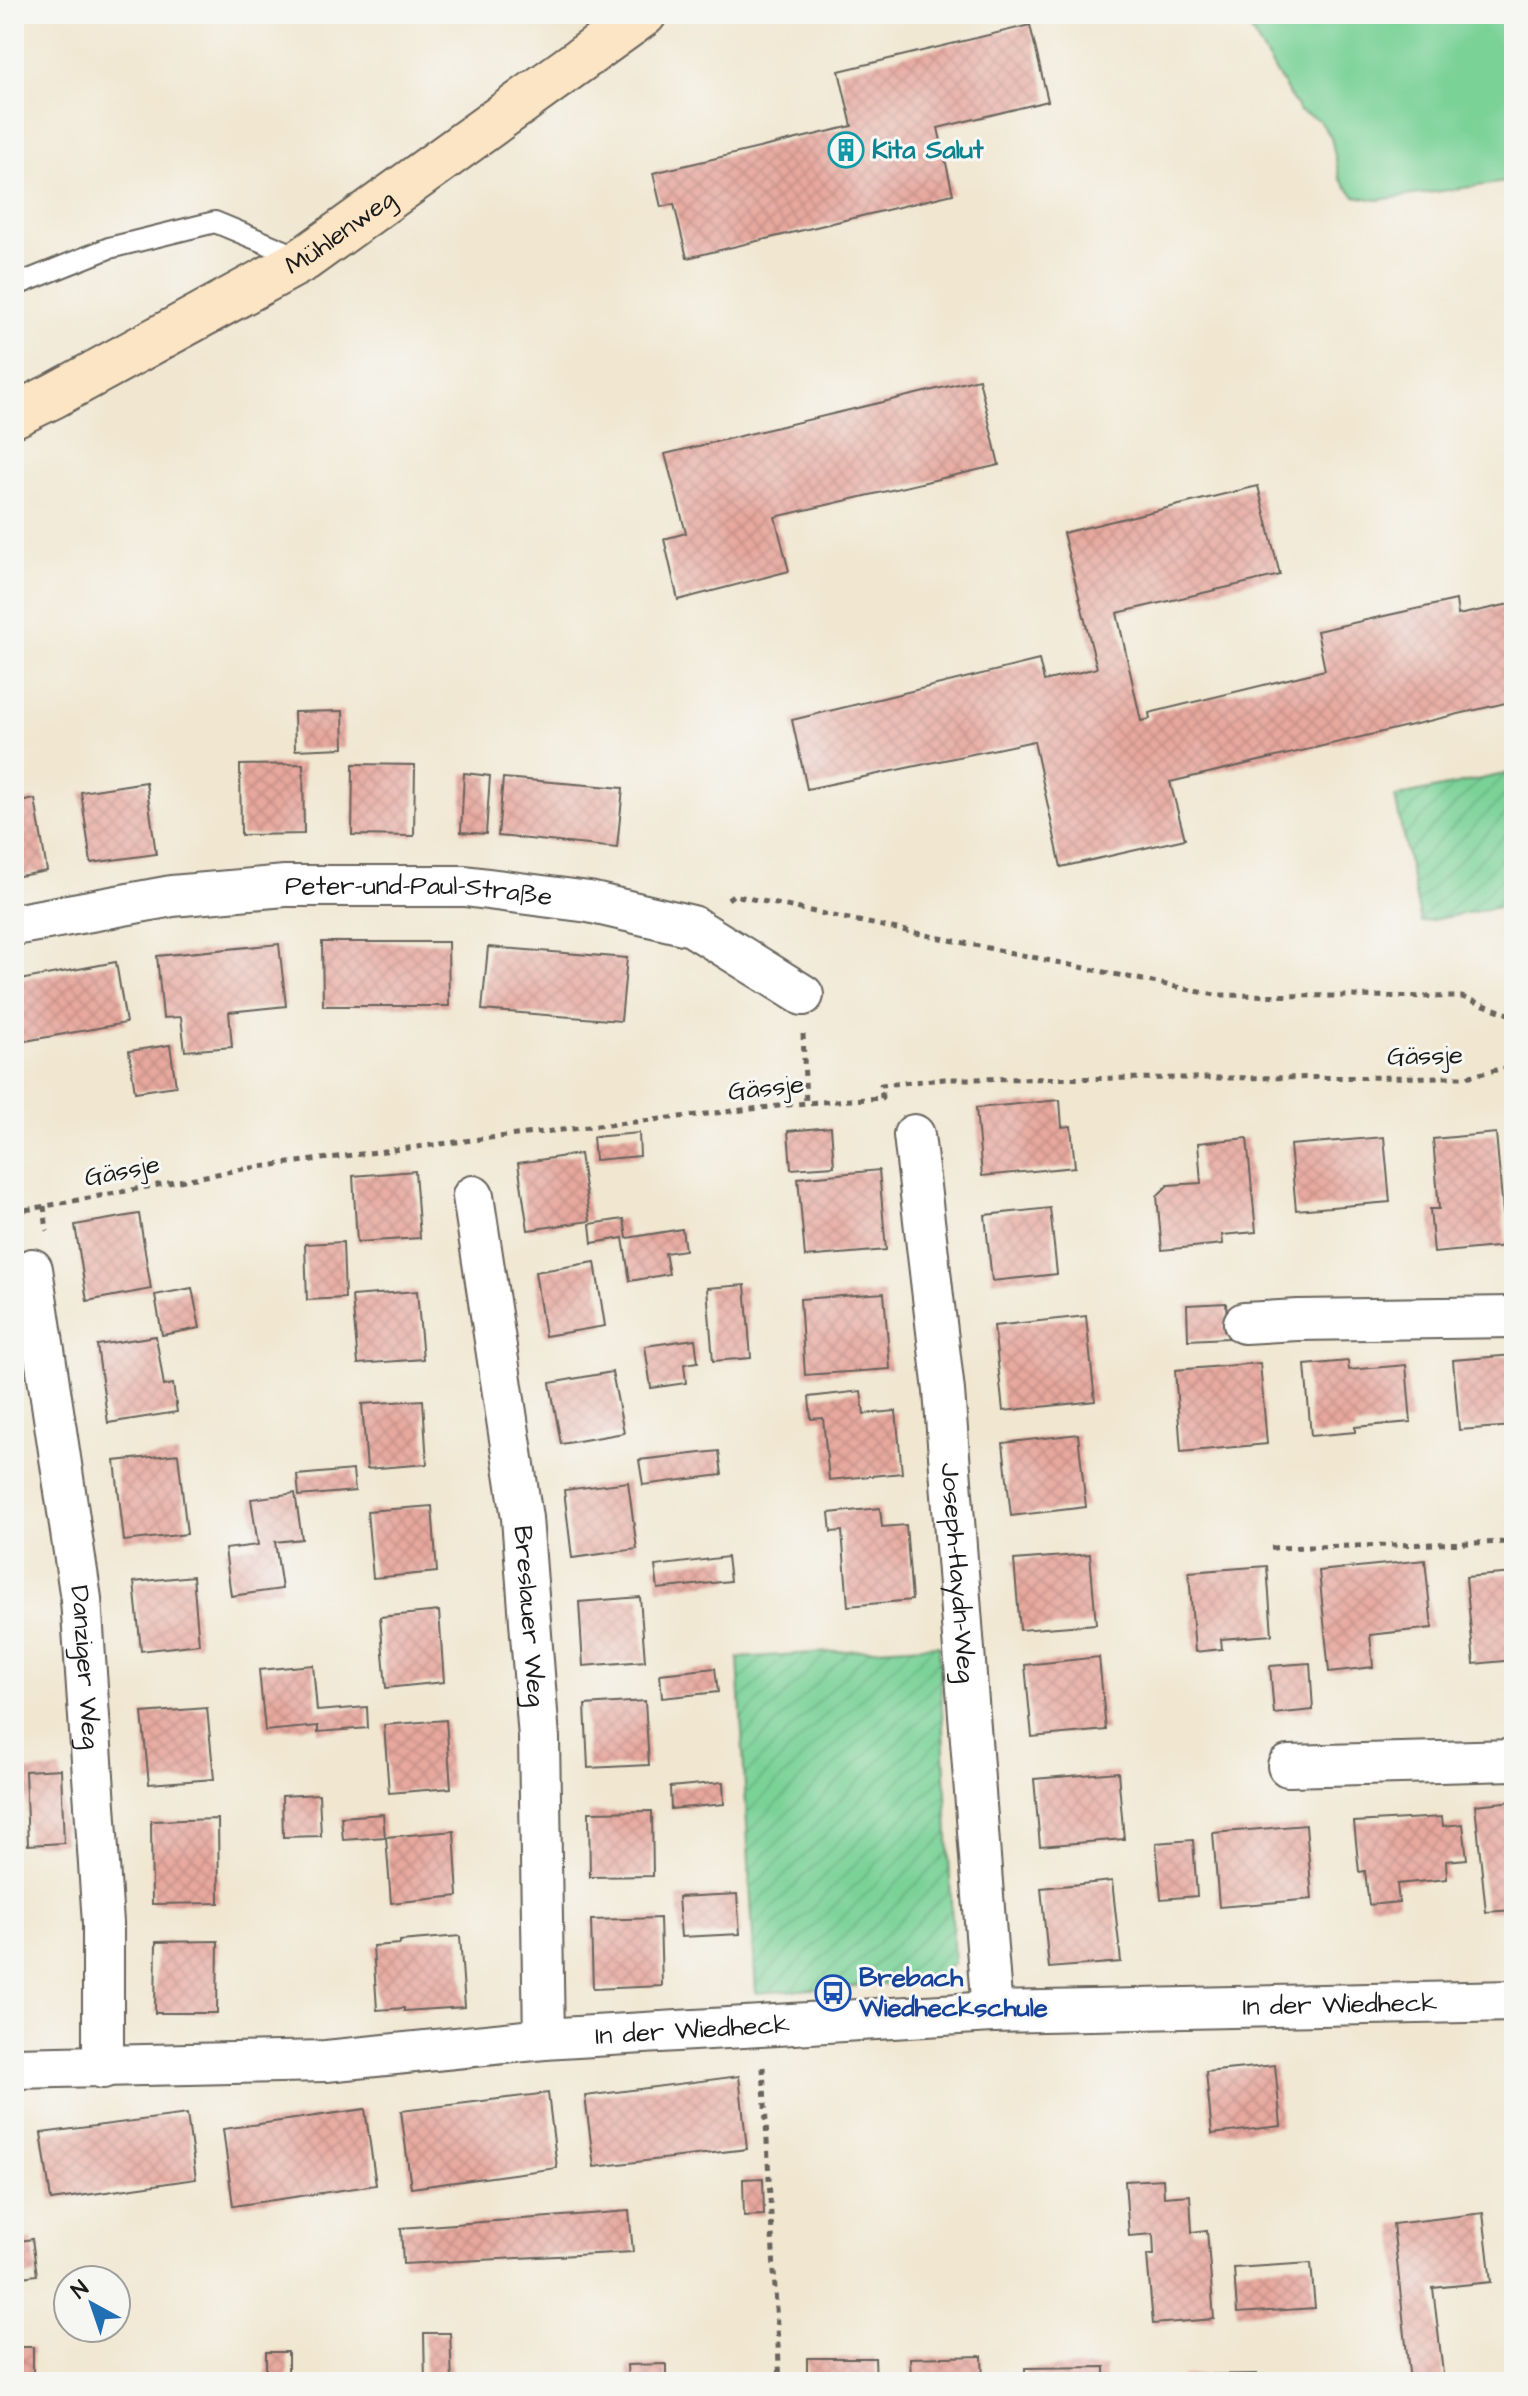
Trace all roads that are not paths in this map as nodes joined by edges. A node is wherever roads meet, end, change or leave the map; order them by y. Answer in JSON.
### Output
{"nodes":[{"id":1,"x":644,"y":14,"type":"edge"},
{"id":2,"x":304,"y":259,"type":"junction"},
{"id":3,"x":14,"y":286,"type":"edge"},
{"id":4,"x":14,"y":415,"type":"edge"},
{"id":5,"x":14,"y":925,"type":"edge"},
{"id":6,"x":802,"y":1009,"type":"road end"},
{"id":7,"x":914,"y":1135,"type":"dead end"},
{"id":8,"x":473,"y":1196,"type":"dead end"},
{"id":9,"x":32,"y":1269,"type":"dead end"},
{"id":10,"x":1514,"y":1317,"type":"edge"},
{"id":11,"x":1244,"y":1323,"type":"dead end"},
{"id":12,"x":1514,"y":1760,"type":"edge"},
{"id":13,"x":1288,"y":1766,"type":"dead end"},
{"id":14,"x":1514,"y":2001,"type":"edge"},
{"id":15,"x":992,"y":2012,"type":"junction"},
{"id":16,"x":544,"y":2039,"type":"junction"},
{"id":17,"x":14,"y":2068,"type":"edge"},
{"id":18,"x":103,"y":2068,"type":"junction"}],
"edges":[{"from":1,"to":2,"type":"street","name":"Mühlenweg"},
{"from":2,"to":3,"type":"lane"},
{"from":2,"to":4,"type":"street","name":"Mühlenweg"},
{"from":5,"to":6,"type":"street","name":"Peter-und-Paul-Straße"},
{"from":7,"to":15,"type":"street","name":"Joseph-Haydn-Weg"},
{"from":8,"to":16,"type":"street","name":"Breslauer Weg"},
{"from":9,"to":18,"type":"street","name":"Danziger Weg"},
{"from":10,"to":11,"type":"street"},
{"from":12,"to":13,"type":"street"},
{"from":14,"to":15,"type":"street","name":"In der Wiedheck"},
{"from":15,"to":16,"type":"street","name":"In der Wiedheck"},
{"from":16,"to":18,"type":"street","name":"In der Wiedheck"},
{"from":17,"to":18,"type":"street","name":"In der Wiedheck"}]}
